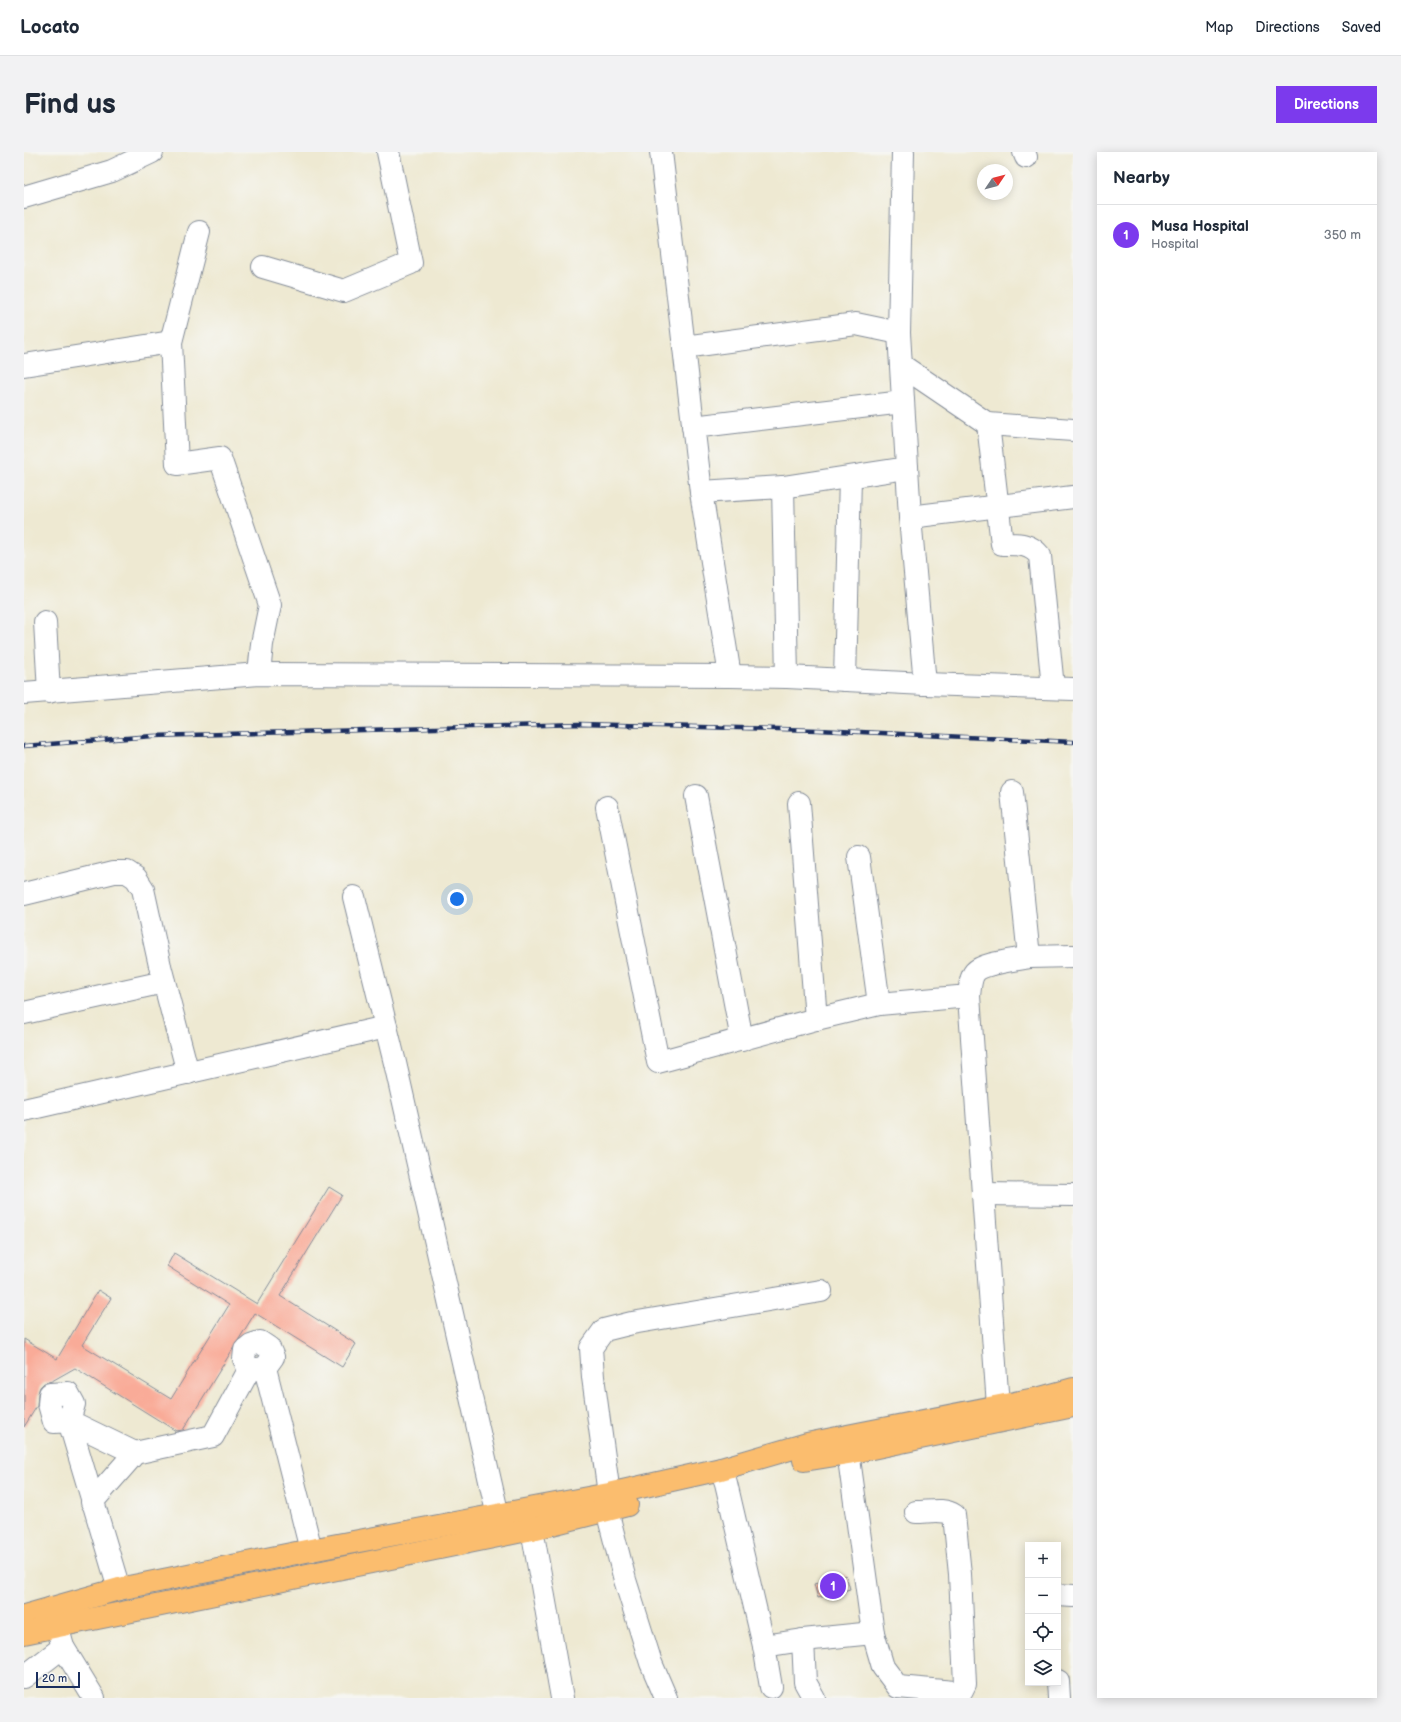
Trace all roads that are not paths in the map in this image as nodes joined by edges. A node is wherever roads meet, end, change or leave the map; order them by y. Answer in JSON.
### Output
{"nodes":[{"id":1,"x":152,"y":152,"type":"edge"},
{"id":2,"x":388,"y":152,"type":"edge"},
{"id":3,"x":662,"y":152,"type":"edge"},
{"id":4,"x":903,"y":152,"type":"edge"},
{"id":5,"x":24,"y":197,"type":"edge"},
{"id":6,"x":199,"y":232,"type":"dead end"},
{"id":7,"x":263,"y":267,"type":"dead end"},
{"id":8,"x":899,"y":333,"type":"junction"},
{"id":9,"x":171,"y":342,"type":"junction"},
{"id":10,"x":684,"y":347,"type":"junction"},
{"id":11,"x":24,"y":365,"type":"edge"},
{"id":12,"x":901,"y":365,"type":"junction"},
{"id":13,"x":903,"y":402,"type":"junction"},
{"id":14,"x":988,"y":424,"type":"junction"},
{"id":15,"x":693,"y":427,"type":"junction"},
{"id":16,"x":1073,"y":430,"type":"edge"},
{"id":17,"x":908,"y":468,"type":"junction"},
{"id":18,"x":850,"y":477,"type":"junction"},
{"id":19,"x":783,"y":487,"type":"junction"},
{"id":20,"x":701,"y":492,"type":"junction"},
{"id":21,"x":1073,"y":497,"type":"edge"},
{"id":22,"x":998,"y":506,"type":"junction"},
{"id":23,"x":910,"y":517,"type":"junction"},
{"id":24,"x":45,"y":622,"type":"dead end"},
{"id":25,"x":259,"y":674,"type":"junction"},
{"id":26,"x":730,"y":676,"type":"junction"},
{"id":27,"x":787,"y":677,"type":"junction"},
{"id":28,"x":845,"y":680,"type":"junction"},
{"id":29,"x":925,"y":684,"type":"junction"},
{"id":30,"x":1063,"y":688,"type":"edge"},
{"id":31,"x":49,"y":692,"type":"junction"},
{"id":32,"x":24,"y":693,"type":"edge"},
{"id":33,"x":1012,"y":792,"type":"dead end"},
{"id":34,"x":696,"y":796,"type":"dead end"},
{"id":35,"x":799,"y":803,"type":"dead end"},
{"id":36,"x":607,"y":807,"type":"dead end"},
{"id":37,"x":859,"y":857,"type":"dead end"},
{"id":38,"x":24,"y":894,"type":"edge"},
{"id":39,"x":354,"y":897,"type":"dead end"},
{"id":40,"x":1073,"y":956,"type":"edge"},
{"id":41,"x":1029,"y":957,"type":"junction"},
{"id":42,"x":164,"y":982,"type":"junction"},
{"id":43,"x":969,"y":996,"type":"junction"},
{"id":44,"x":879,"y":1004,"type":"junction"},
{"id":45,"x":24,"y":1013,"type":"edge"},
{"id":46,"x":816,"y":1019,"type":"junction"},
{"id":47,"x":386,"y":1027,"type":"junction"},
{"id":48,"x":742,"y":1040,"type":"junction"},
{"id":49,"x":188,"y":1073,"type":"junction"},
{"id":50,"x":24,"y":1110,"type":"edge"},
{"id":51,"x":983,"y":1194,"type":"junction"},
{"id":52,"x":1073,"y":1195,"type":"edge"},
{"id":53,"x":822,"y":1291,"type":"dead end"},
{"id":54,"x":1073,"y":1389,"type":"edge"},
{"id":55,"x":998,"y":1406,"type":"junction"},
{"id":56,"x":1073,"y":1406,"type":"edge"},
{"id":57,"x":847,"y":1445,"type":"junction"},
{"id":58,"x":135,"y":1453,"type":"junction"},
{"id":59,"x":724,"y":1476,"type":"junction"},
{"id":60,"x":606,"y":1500,"type":"junction"},
{"id":61,"x":92,"y":1502,"type":"junction"},
{"id":62,"x":916,"y":1512,"type":"dead end"},
{"id":63,"x":498,"y":1516,"type":"junction"},
{"id":64,"x":529,"y":1519,"type":"junction"},
{"id":65,"x":311,"y":1550,"type":"junction"},
{"id":66,"x":119,"y":1589,"type":"junction"},
{"id":67,"x":1061,"y":1595,"type":"edge"},
{"id":68,"x":1073,"y":1596,"type":"edge"},
{"id":69,"x":24,"y":1616,"type":"edge"},
{"id":70,"x":54,"y":1617,"type":"junction"},
{"id":71,"x":24,"y":1633,"type":"edge"},
{"id":72,"x":874,"y":1633,"type":"junction"},
{"id":73,"x":802,"y":1640,"type":"junction"},
{"id":74,"x":764,"y":1646,"type":"junction"},
{"id":75,"x":63,"y":1647,"type":"junction"},
{"id":76,"x":24,"y":1677,"type":"edge"},
{"id":77,"x":1061,"y":1681,"type":"edge"},
{"id":78,"x":1073,"y":1683,"type":"edge"},
{"id":79,"x":1058,"y":1686,"type":"edge"},
{"id":80,"x":771,"y":1687,"type":"dead end"},
{"id":81,"x":94,"y":1698,"type":"edge"},
{"id":82,"x":562,"y":1698,"type":"edge"},
{"id":83,"x":666,"y":1698,"type":"edge"},
{"id":84,"x":814,"y":1698,"type":"edge"},
{"id":85,"x":1059,"y":1698,"type":"edge"}],
"edges":[{"from":1,"to":5,"type":"street"},
{"from":2,"to":7,"type":"street"},
{"from":3,"to":10,"type":"street"},
{"from":4,"to":8,"type":"street"},
{"from":6,"to":9,"type":"street"},
{"from":8,"to":10,"type":"street"},
{"from":8,"to":12,"type":"street"},
{"from":9,"to":11,"type":"street"},
{"from":9,"to":25,"type":"street"},
{"from":10,"to":15,"type":"street"},
{"from":12,"to":13,"type":"street"},
{"from":12,"to":14,"type":"street"},
{"from":13,"to":15,"type":"street"},
{"from":13,"to":17,"type":"street"},
{"from":14,"to":16,"type":"street"},
{"from":14,"to":22,"type":"street"},
{"from":15,"to":20,"type":"street"},
{"from":17,"to":18,"type":"street"},
{"from":17,"to":23,"type":"street"},
{"from":18,"to":19,"type":"street"},
{"from":18,"to":28,"type":"street"},
{"from":19,"to":20,"type":"street"},
{"from":19,"to":27,"type":"street"},
{"from":20,"to":26,"type":"street"},
{"from":21,"to":22,"type":"street"},
{"from":22,"to":23,"type":"street"},
{"from":22,"to":30,"type":"street"},
{"from":23,"to":29,"type":"street"},
{"from":24,"to":31,"type":"street"},
{"from":25,"to":26,"type":"street"},
{"from":25,"to":31,"type":"street"},
{"from":26,"to":27,"type":"street"},
{"from":27,"to":28,"type":"street"},
{"from":28,"to":29,"type":"street"},
{"from":29,"to":30,"type":"street"},
{"from":31,"to":32,"type":"street"},
{"from":33,"to":41,"type":"street"},
{"from":34,"to":48,"type":"street"},
{"from":35,"to":46,"type":"street"},
{"from":36,"to":48,"type":"street"},
{"from":37,"to":44,"type":"street"},
{"from":38,"to":42,"type":"street"},
{"from":39,"to":47,"type":"street"},
{"from":40,"to":41,"type":"street"},
{"from":41,"to":43,"type":"street"},
{"from":42,"to":45,"type":"street"},
{"from":42,"to":49,"type":"street"},
{"from":43,"to":44,"type":"street"},
{"from":43,"to":51,"type":"street"},
{"from":44,"to":46,"type":"street"},
{"from":46,"to":48,"type":"street"},
{"from":47,"to":49,"type":"street"},
{"from":47,"to":63,"type":"street"},
{"from":49,"to":50,"type":"street"},
{"from":51,"to":52,"type":"street"},
{"from":51,"to":55,"type":"street"},
{"from":53,"to":60,"type":"street"},
{"from":54,"to":55,"type":"main road"},
{"from":55,"to":57,"type":"main road"},
{"from":56,"to":57,"type":"main road"},
{"from":57,"to":59,"type":"main road"},
{"from":57,"to":72,"type":"street"},
{"from":58,"to":61,"type":"street"},
{"from":58,"to":61,"type":"street"},
{"from":58,"to":65,"type":"street"},
{"from":59,"to":60,"type":"main road"},
{"from":59,"to":74,"type":"street"},
{"from":60,"to":64,"type":"main road"},
{"from":60,"to":83,"type":"street"},
{"from":61,"to":66,"type":"street"},
{"from":62,"to":72,"type":"street"},
{"from":63,"to":64,"type":"main road"},
{"from":63,"to":65,"type":"main road"},
{"from":64,"to":70,"type":"main road"},
{"from":64,"to":82,"type":"street"},
{"from":65,"to":66,"type":"main road"},
{"from":66,"to":70,"type":"main road"},
{"from":67,"to":68,"type":"street"},
{"from":69,"to":70,"type":"main road"},
{"from":70,"to":71,"type":"main road"},
{"from":70,"to":75,"type":"street"},
{"from":72,"to":73,"type":"street"},
{"from":73,"to":74,"type":"street"},
{"from":73,"to":84,"type":"street"},
{"from":74,"to":80,"type":"street"},
{"from":75,"to":76,"type":"street"},
{"from":75,"to":81,"type":"street"},
{"from":77,"to":78,"type":"street"},
{"from":79,"to":85,"type":"street"}]}
